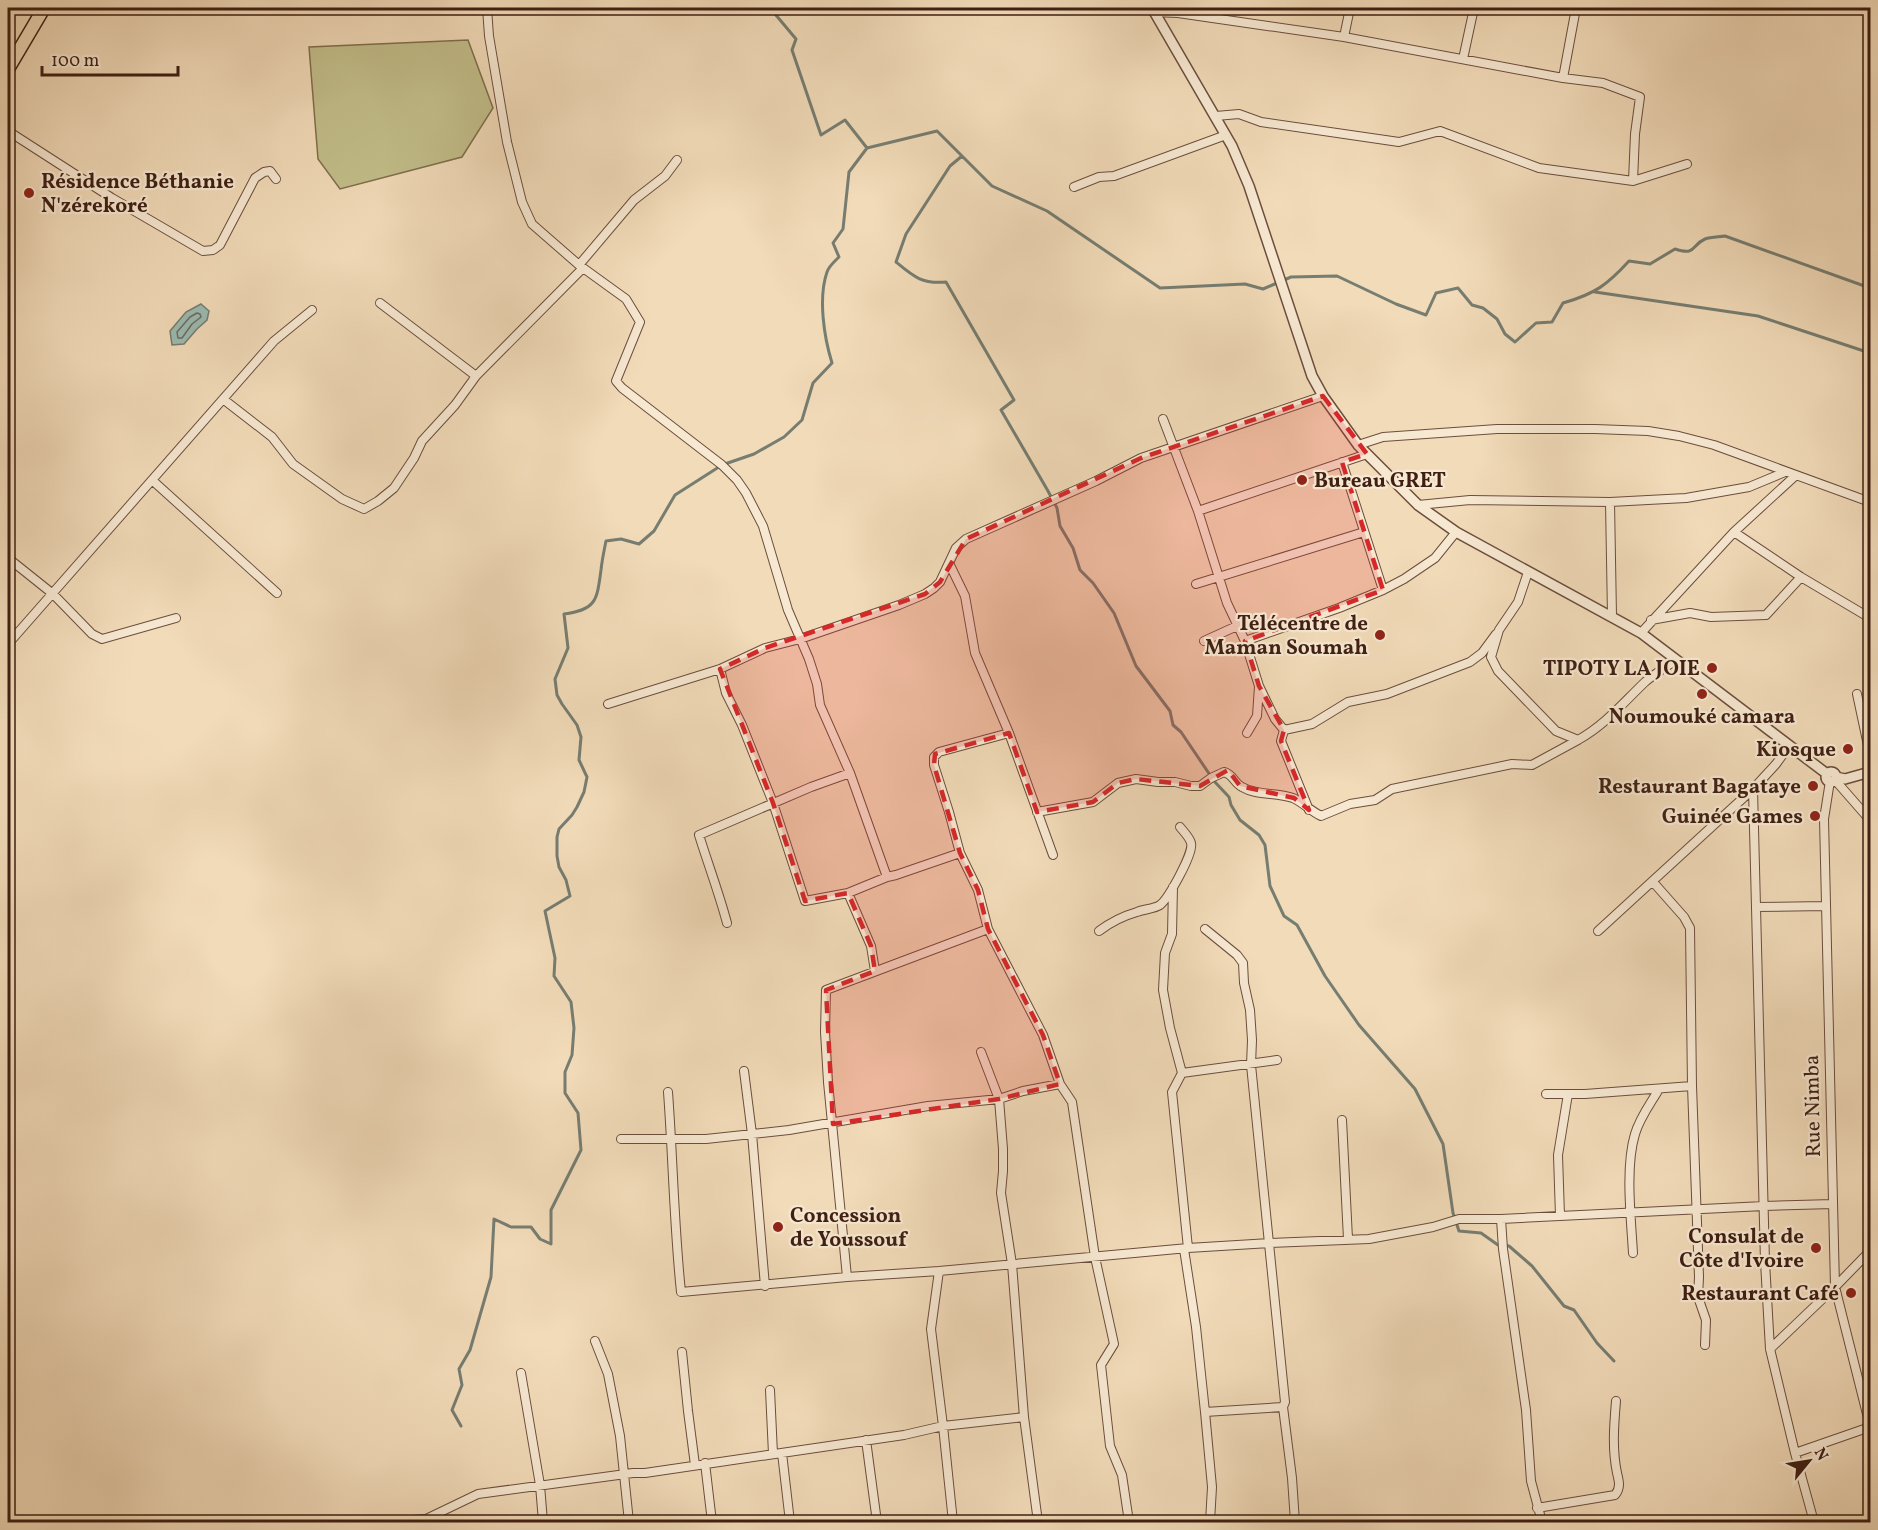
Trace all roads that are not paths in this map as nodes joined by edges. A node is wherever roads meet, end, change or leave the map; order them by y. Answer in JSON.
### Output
{"nodes":[{"id":1,"x":44,"y":8,"type":"edge"},
{"id":2,"x":487,"y":8,"type":"edge"},
{"id":3,"x":1350,"y":8,"type":"edge"},
{"id":4,"x":1474,"y":8,"type":"edge"},
{"id":5,"x":1576,"y":8,"type":"edge"},
{"id":6,"x":1153,"y":10,"type":"edge"},
{"id":7,"x":1344,"y":37,"type":"junction"},
{"id":8,"x":1463,"y":59,"type":"junction"},
{"id":9,"x":8,"y":69,"type":"edge"},
{"id":10,"x":1563,"y":78,"type":"junction"},
{"id":11,"x":1216,"y":116,"type":"junction"},
{"id":12,"x":8,"y":131,"type":"edge"},
{"id":13,"x":1226,"y":135,"type":"junction"},
{"id":14,"x":678,"y":160,"type":"dead end"},
{"id":15,"x":1687,"y":164,"type":"dead end"},
{"id":16,"x":276,"y":179,"type":"dead end"},
{"id":17,"x":1633,"y":181,"type":"junction"},
{"id":18,"x":1074,"y":187,"type":"dead end"},
{"id":19,"x":581,"y":266,"type":"junction"},
{"id":20,"x":380,"y":303,"type":"dead end"},
{"id":21,"x":312,"y":310,"type":"dead end"},
{"id":22,"x":476,"y":376,"type":"junction"},
{"id":23,"x":1323,"y":396,"type":"junction"},
{"id":24,"x":223,"y":399,"type":"junction"},
{"id":25,"x":1163,"y":419,"type":"dead end"},
{"id":26,"x":1358,"y":445,"type":"junction"},
{"id":27,"x":1173,"y":448,"type":"junction"},
{"id":28,"x":1367,"y":454,"type":"junction"},
{"id":29,"x":1342,"y":462,"type":"junction"},
{"id":30,"x":1785,"y":472,"type":"junction"},
{"id":31,"x":1795,"y":476,"type":"junction"},
{"id":32,"x":152,"y":480,"type":"junction"},
{"id":33,"x":1610,"y":502,"type":"junction"},
{"id":34,"x":1870,"y":502,"type":"edge"},
{"id":35,"x":1418,"y":505,"type":"junction"},
{"id":36,"x":1198,"y":512,"type":"junction"},
{"id":37,"x":1364,"y":532,"type":"junction"},
{"id":38,"x":1456,"y":532,"type":"junction"},
{"id":39,"x":1734,"y":532,"type":"junction"},
{"id":40,"x":8,"y":558,"type":"edge"},
{"id":41,"x":949,"y":563,"type":"junction"},
{"id":42,"x":1528,"y":572,"type":"junction"},
{"id":43,"x":1219,"y":577,"type":"junction"},
{"id":44,"x":1802,"y":577,"type":"junction"},
{"id":45,"x":1196,"y":584,"type":"dead end"},
{"id":46,"x":1383,"y":590,"type":"junction"},
{"id":47,"x":277,"y":593,"type":"dead end"},
{"id":48,"x":53,"y":594,"type":"junction"},
{"id":49,"x":1612,"y":616,"type":"junction"},
{"id":50,"x":176,"y":618,"type":"dead end"},
{"id":51,"x":1870,"y":618,"type":"edge"},
{"id":52,"x":1651,"y":620,"type":"junction"},
{"id":53,"x":1238,"y":626,"type":"junction"},
{"id":54,"x":1499,"y":630,"type":"junction"},
{"id":55,"x":1641,"y":633,"type":"junction"},
{"id":56,"x":800,"y":639,"type":"junction"},
{"id":57,"x":1204,"y":641,"type":"dead end"},
{"id":58,"x":1245,"y":641,"type":"junction"},
{"id":59,"x":8,"y":644,"type":"edge"},
{"id":60,"x":1676,"y":660,"type":"junction"},
{"id":61,"x":720,"y":669,"type":"junction"},
{"id":62,"x":1259,"y":686,"type":"junction"},
{"id":63,"x":1857,"y":694,"type":"dead end"},
{"id":64,"x":608,"y":704,"type":"dead end"},
{"id":65,"x":1284,"y":730,"type":"junction"},
{"id":66,"x":1009,"y":733,"type":"junction"},
{"id":67,"x":1247,"y":733,"type":"dead end"},
{"id":68,"x":1578,"y":740,"type":"junction"},
{"id":69,"x":1789,"y":746,"type":"junction"},
{"id":70,"x":1870,"y":755,"type":"edge"},
{"id":71,"x":1870,"y":772,"type":"edge"},
{"id":72,"x":850,"y":773,"type":"junction"},
{"id":73,"x":1832,"y":778,"type":"junction"},
{"id":74,"x":1754,"y":789,"type":"junction"},
{"id":75,"x":773,"y":803,"type":"junction"},
{"id":76,"x":1309,"y":810,"type":"junction"},
{"id":77,"x":1037,"y":812,"type":"junction"},
{"id":78,"x":1870,"y":820,"type":"edge"},
{"id":79,"x":1180,"y":828,"type":"dead end"},
{"id":80,"x":960,"y":853,"type":"junction"},
{"id":81,"x":1053,"y":855,"type":"dead end"},
{"id":82,"x":887,"y":877,"type":"junction"},
{"id":83,"x":1653,"y":882,"type":"junction"},
{"id":84,"x":1173,"y":887,"type":"junction"},
{"id":85,"x":848,"y":893,"type":"junction"},
{"id":86,"x":1826,"y":906,"type":"junction"},
{"id":87,"x":1756,"y":907,"type":"junction"},
{"id":88,"x":727,"y":923,"type":"dead end"},
{"id":89,"x":988,"y":929,"type":"junction"},
{"id":90,"x":1205,"y":929,"type":"dead end"},
{"id":91,"x":1099,"y":931,"type":"dead end"},
{"id":92,"x":1598,"y":931,"type":"dead end"},
{"id":93,"x":875,"y":971,"type":"junction"},
{"id":94,"x":981,"y":1052,"type":"dead end"},
{"id":95,"x":1277,"y":1060,"type":"dead end"},
{"id":96,"x":1251,"y":1065,"type":"junction"},
{"id":97,"x":744,"y":1071,"type":"dead end"},
{"id":98,"x":1182,"y":1073,"type":"junction"},
{"id":99,"x":1060,"y":1084,"type":"junction"},
{"id":100,"x":1692,"y":1086,"type":"junction"},
{"id":101,"x":1659,"y":1089,"type":"junction"},
{"id":102,"x":668,"y":1092,"type":"dead end"},
{"id":103,"x":1546,"y":1094,"type":"dead end"},
{"id":104,"x":1568,"y":1094,"type":"junction"},
{"id":105,"x":999,"y":1100,"type":"junction"},
{"id":106,"x":1342,"y":1120,"type":"dead end"},
{"id":107,"x":833,"y":1124,"type":"junction"},
{"id":108,"x":752,"y":1134,"type":"junction"},
{"id":109,"x":621,"y":1139,"type":"dead end"},
{"id":110,"x":672,"y":1139,"type":"junction"},
{"id":111,"x":1833,"y":1204,"type":"junction"},
{"id":112,"x":1764,"y":1206,"type":"junction"},
{"id":113,"x":1695,"y":1209,"type":"junction"},
{"id":114,"x":1631,"y":1213,"type":"junction"},
{"id":115,"x":1560,"y":1216,"type":"junction"},
{"id":116,"x":1501,"y":1220,"type":"junction"},
{"id":117,"x":1348,"y":1239,"type":"junction"},
{"id":118,"x":1270,"y":1243,"type":"junction"},
{"id":119,"x":1186,"y":1249,"type":"junction"},
{"id":120,"x":1870,"y":1251,"type":"edge"},
{"id":121,"x":1633,"y":1253,"type":"dead end"},
{"id":122,"x":1095,"y":1257,"type":"junction"},
{"id":123,"x":1012,"y":1264,"type":"junction"},
{"id":124,"x":939,"y":1271,"type":"junction"},
{"id":125,"x":847,"y":1277,"type":"junction"},
{"id":126,"x":765,"y":1286,"type":"junction"},
{"id":127,"x":1835,"y":1287,"type":"junction"},
{"id":128,"x":595,"y":1341,"type":"dead end"},
{"id":129,"x":1705,"y":1345,"type":"dead end"},
{"id":130,"x":1770,"y":1349,"type":"junction"},
{"id":131,"x":682,"y":1352,"type":"dead end"},
{"id":132,"x":521,"y":1373,"type":"dead end"},
{"id":133,"x":770,"y":1390,"type":"dead end"},
{"id":134,"x":1616,"y":1401,"type":"dead end"},
{"id":135,"x":1283,"y":1407,"type":"junction"},
{"id":136,"x":1205,"y":1412,"type":"junction"},
{"id":137,"x":1024,"y":1417,"type":"junction"},
{"id":138,"x":943,"y":1426,"type":"junction"},
{"id":139,"x":1870,"y":1427,"type":"edge"},
{"id":140,"x":866,"y":1440,"type":"junction"},
{"id":141,"x":777,"y":1453,"type":"junction"},
{"id":142,"x":1795,"y":1453,"type":"junction"},
{"id":143,"x":705,"y":1463,"type":"junction"},
{"id":144,"x":695,"y":1465,"type":"junction"},
{"id":145,"x":624,"y":1475,"type":"junction"},
{"id":146,"x":540,"y":1485,"type":"junction"},
{"id":147,"x":1537,"y":1508,"type":"junction"},
{"id":148,"x":382,"y":1522,"type":"edge"},
{"id":149,"x":543,"y":1522,"type":"edge"},
{"id":150,"x":629,"y":1522,"type":"edge"},
{"id":151,"x":712,"y":1522,"type":"edge"},
{"id":152,"x":790,"y":1522,"type":"edge"},
{"id":153,"x":876,"y":1522,"type":"edge"},
{"id":154,"x":953,"y":1522,"type":"edge"},
{"id":155,"x":1038,"y":1522,"type":"edge"},
{"id":156,"x":1129,"y":1522,"type":"edge"},
{"id":157,"x":1210,"y":1522,"type":"edge"},
{"id":158,"x":1295,"y":1522,"type":"edge"},
{"id":159,"x":1542,"y":1522,"type":"edge"},
{"id":160,"x":1814,"y":1522,"type":"edge"}],
"edges":[{"from":1,"to":9,"type":"highway"},
{"from":2,"to":19,"type":"street"},
{"from":3,"to":7,"type":"street"},
{"from":4,"to":8,"type":"street"},
{"from":5,"to":10,"type":"street"},
{"from":6,"to":7,"type":"street"},
{"from":6,"to":11,"type":"street"},
{"from":7,"to":8,"type":"street"},
{"from":8,"to":10,"type":"street"},
{"from":10,"to":17,"type":"street"},
{"from":11,"to":13,"type":"street"},
{"from":11,"to":17,"type":"street"},
{"from":12,"to":16,"type":"street"},
{"from":13,"to":18,"type":"street"},
{"from":13,"to":23,"type":"street"},
{"from":14,"to":19,"type":"street"},
{"from":15,"to":17,"type":"street"},
{"from":19,"to":22,"type":"street"},
{"from":19,"to":56,"type":"street"},
{"from":20,"to":22,"type":"street"},
{"from":21,"to":24,"type":"street"},
{"from":22,"to":24,"type":"street"},
{"from":23,"to":26,"type":"street"},
{"from":23,"to":27,"type":"street"},
{"from":24,"to":32,"type":"street"},
{"from":25,"to":27,"type":"street"},
{"from":26,"to":28,"type":"street"},
{"from":26,"to":30,"type":"street"},
{"from":27,"to":36,"type":"street"},
{"from":27,"to":41,"type":"street"},
{"from":28,"to":29,"type":"street"},
{"from":28,"to":35,"type":"street"},
{"from":29,"to":36,"type":"street"},
{"from":29,"to":37,"type":"street"},
{"from":30,"to":31,"type":"street"},
{"from":30,"to":33,"type":"street"},
{"from":31,"to":34,"type":"street"},
{"from":31,"to":39,"type":"street"},
{"from":32,"to":47,"type":"street"},
{"from":32,"to":48,"type":"street"},
{"from":33,"to":35,"type":"street"},
{"from":33,"to":49,"type":"street"},
{"from":35,"to":38,"type":"street"},
{"from":36,"to":43,"type":"street"},
{"from":37,"to":43,"type":"street"},
{"from":37,"to":46,"type":"street"},
{"from":38,"to":42,"type":"street"},
{"from":38,"to":46,"type":"street"},
{"from":39,"to":44,"type":"street"},
{"from":39,"to":52,"type":"street"},
{"from":40,"to":48,"type":"street"},
{"from":41,"to":56,"type":"street"},
{"from":41,"to":66,"type":"street"},
{"from":42,"to":49,"type":"street"},
{"from":42,"to":54,"type":"street"},
{"from":43,"to":45,"type":"street"},
{"from":43,"to":53,"type":"street"},
{"from":44,"to":51,"type":"street"},
{"from":44,"to":52,"type":"street"},
{"from":46,"to":58,"type":"street"},
{"from":48,"to":50,"type":"street"},
{"from":48,"to":59,"type":"street"},
{"from":49,"to":55,"type":"street"},
{"from":52,"to":55,"type":"street"},
{"from":53,"to":57,"type":"street"},
{"from":53,"to":58,"type":"street"},
{"from":54,"to":65,"type":"street"},
{"from":54,"to":68,"type":"street"},
{"from":55,"to":60,"type":"street"},
{"from":56,"to":61,"type":"street"},
{"from":56,"to":72,"type":"street"},
{"from":58,"to":62,"type":"street"},
{"from":60,"to":68,"type":"street"},
{"from":60,"to":69,"type":"street"},
{"from":61,"to":64,"type":"street"},
{"from":61,"to":75,"type":"street"},
{"from":62,"to":65,"type":"street"},
{"from":62,"to":67,"type":"street"},
{"from":63,"to":70,"type":"street"},
{"from":65,"to":76,"type":"street"},
{"from":66,"to":77,"type":"street"},
{"from":66,"to":80,"type":"street"},
{"from":68,"to":76,"type":"street"},
{"from":69,"to":73,"type":"street"},
{"from":69,"to":74,"type":"street"},
{"from":71,"to":73,"type":"street"},
{"from":72,"to":75,"type":"street"},
{"from":72,"to":82,"type":"street"},
{"from":73,"to":78,"type":"street"},
{"from":73,"to":86,"type":"street","name":"Rue Nimba"},
{"from":74,"to":83,"type":"street"},
{"from":74,"to":87,"type":"street"},
{"from":75,"to":85,"type":"street"},
{"from":75,"to":88,"type":"street"},
{"from":76,"to":77,"type":"street"},
{"from":77,"to":81,"type":"street"},
{"from":79,"to":84,"type":"street"},
{"from":80,"to":82,"type":"street"},
{"from":80,"to":89,"type":"street"},
{"from":82,"to":85,"type":"street"},
{"from":83,"to":92,"type":"street"},
{"from":83,"to":100,"type":"street"},
{"from":84,"to":91,"type":"street"},
{"from":84,"to":98,"type":"street"},
{"from":85,"to":93,"type":"street"},
{"from":86,"to":87,"type":"street"},
{"from":86,"to":111,"type":"street","name":"Rue Nimba"},
{"from":87,"to":112,"type":"street"},
{"from":89,"to":93,"type":"street"},
{"from":89,"to":99,"type":"street"},
{"from":90,"to":96,"type":"street"},
{"from":93,"to":107,"type":"street"},
{"from":94,"to":105,"type":"street"},
{"from":95,"to":96,"type":"street"},
{"from":96,"to":98,"type":"street"},
{"from":96,"to":118,"type":"street"},
{"from":97,"to":108,"type":"street"},
{"from":98,"to":119,"type":"street"},
{"from":99,"to":105,"type":"street"},
{"from":99,"to":122,"type":"street"},
{"from":100,"to":101,"type":"street"},
{"from":100,"to":113,"type":"street"},
{"from":101,"to":104,"type":"street"},
{"from":101,"to":114,"type":"street"},
{"from":102,"to":110,"type":"street"},
{"from":103,"to":104,"type":"street"},
{"from":104,"to":115,"type":"street"},
{"from":105,"to":107,"type":"street"},
{"from":105,"to":123,"type":"street"},
{"from":106,"to":117,"type":"street"},
{"from":107,"to":108,"type":"street"},
{"from":107,"to":125,"type":"street"},
{"from":108,"to":110,"type":"street"},
{"from":108,"to":126,"type":"street"},
{"from":109,"to":110,"type":"street"},
{"from":110,"to":126,"type":"street"},
{"from":111,"to":112,"type":"street"},
{"from":111,"to":127,"type":"street","name":"Rue Nimba"},
{"from":112,"to":113,"type":"street"},
{"from":112,"to":130,"type":"street"},
{"from":113,"to":114,"type":"street"},
{"from":113,"to":129,"type":"street"},
{"from":114,"to":115,"type":"street"},
{"from":114,"to":121,"type":"street"},
{"from":115,"to":116,"type":"street"},
{"from":116,"to":117,"type":"street"},
{"from":116,"to":147,"type":"street"},
{"from":117,"to":118,"type":"street"},
{"from":118,"to":119,"type":"street"},
{"from":118,"to":135,"type":"street"},
{"from":119,"to":122,"type":"street"},
{"from":119,"to":136,"type":"street"},
{"from":120,"to":127,"type":"street"},
{"from":122,"to":123,"type":"street"},
{"from":122,"to":156,"type":"street"},
{"from":123,"to":124,"type":"street"},
{"from":123,"to":137,"type":"street"},
{"from":124,"to":125,"type":"street"},
{"from":124,"to":138,"type":"street"},
{"from":125,"to":126,"type":"street"},
{"from":127,"to":130,"type":"street"},
{"from":127,"to":139,"type":"street","name":"Rue Nimba"},
{"from":128,"to":145,"type":"street"},
{"from":130,"to":142,"type":"street"},
{"from":131,"to":144,"type":"street"},
{"from":132,"to":146,"type":"street"},
{"from":133,"to":141,"type":"street"},
{"from":134,"to":147,"type":"street"},
{"from":135,"to":136,"type":"street"},
{"from":135,"to":158,"type":"street"},
{"from":136,"to":157,"type":"street"},
{"from":137,"to":138,"type":"street"},
{"from":137,"to":155,"type":"street"},
{"from":138,"to":140,"type":"street"},
{"from":138,"to":154,"type":"street"},
{"from":139,"to":142,"type":"street"},
{"from":140,"to":141,"type":"street"},
{"from":140,"to":153,"type":"street"},
{"from":141,"to":143,"type":"street"},
{"from":141,"to":152,"type":"street"},
{"from":142,"to":160,"type":"street"},
{"from":143,"to":144,"type":"street"},
{"from":143,"to":151,"type":"street"},
{"from":144,"to":145,"type":"street"},
{"from":145,"to":146,"type":"street"},
{"from":145,"to":150,"type":"street"},
{"from":146,"to":148,"type":"street"},
{"from":146,"to":149,"type":"street"},
{"from":147,"to":159,"type":"street"}]}
